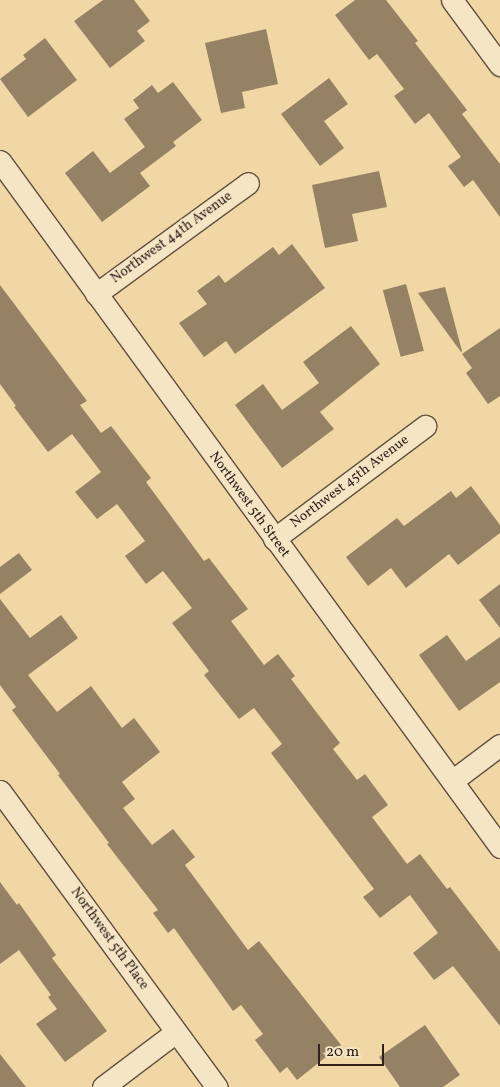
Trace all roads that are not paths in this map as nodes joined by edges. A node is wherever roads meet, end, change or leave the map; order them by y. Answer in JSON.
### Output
{"nodes":[{"id":1,"x":452,"y":0,"type":"edge"},
{"id":2,"x":500,"y":65,"type":"edge"},
{"id":3,"x":0,"y":161,"type":"edge"},
{"id":4,"x":248,"y":183,"type":"dead end"},
{"id":5,"x":96,"y":294,"type":"junction"},
{"id":6,"x":425,"y":426,"type":"dead end"},
{"id":7,"x":274,"y":539,"type":"junction"},
{"id":8,"x":500,"y":745,"type":"edge"},
{"id":9,"x":452,"y":781,"type":"junction"},
{"id":10,"x":0,"y":791,"type":"edge"},
{"id":11,"x":500,"y":847,"type":"edge"},
{"id":12,"x":176,"y":1032,"type":"junction"},
{"id":13,"x":103,"y":1087,"type":"edge"},
{"id":14,"x":217,"y":1087,"type":"edge"}],
"edges":[{"from":1,"to":2,"type":"street"},
{"from":3,"to":5,"type":"street","name":"Northwest 5th Street"},
{"from":4,"to":5,"type":"street","name":"Northwest 44th Avenue"},
{"from":5,"to":7,"type":"street","name":"Northwest 5th Street"},
{"from":6,"to":7,"type":"street","name":"Northwest 45th Avenue"},
{"from":7,"to":9,"type":"street","name":"Northwest 5th Street"},
{"from":8,"to":9,"type":"street"},
{"from":9,"to":11,"type":"street","name":"Northwest 5th Street"},
{"from":10,"to":12,"type":"street","name":"Northwest 5th Place"},
{"from":12,"to":13,"type":"street"},
{"from":12,"to":14,"type":"street","name":"Northwest 5th Place"}]}
